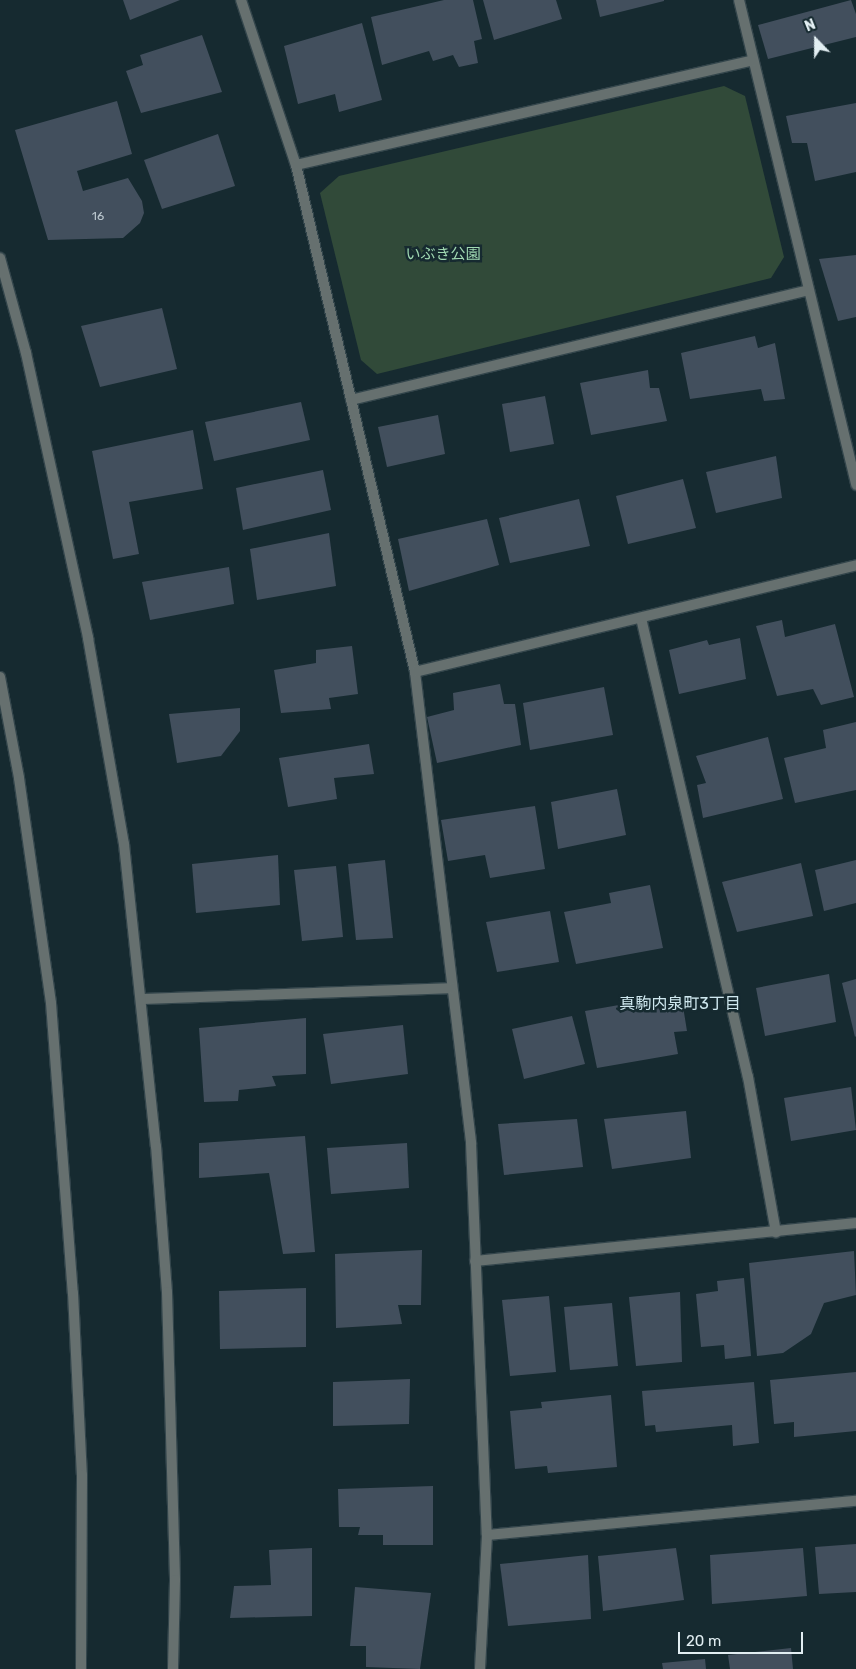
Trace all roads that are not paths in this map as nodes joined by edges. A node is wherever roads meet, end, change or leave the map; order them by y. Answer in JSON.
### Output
{"nodes":[{"id":1,"x":240,"y":0,"type":"edge"},
{"id":2,"x":739,"y":0,"type":"edge"},
{"id":3,"x":754,"y":60,"type":"junction"},
{"id":4,"x":296,"y":165,"type":"junction"},
{"id":5,"x":0,"y":258,"type":"edge"},
{"id":6,"x":808,"y":290,"type":"junction"},
{"id":7,"x":351,"y":400,"type":"junction"},
{"id":8,"x":856,"y":485,"type":"edge"},
{"id":9,"x":856,"y":565,"type":"edge"},
{"id":10,"x":641,"y":618,"type":"junction"},
{"id":11,"x":415,"y":672,"type":"junction"},
{"id":12,"x":0,"y":677,"type":"edge"},
{"id":13,"x":451,"y":988,"type":"junction"},
{"id":14,"x":141,"y":999,"type":"junction"},
{"id":15,"x":856,"y":1223,"type":"edge"},
{"id":16,"x":776,"y":1232,"type":"junction"},
{"id":17,"x":475,"y":1261,"type":"junction"},
{"id":18,"x":856,"y":1501,"type":"edge"},
{"id":19,"x":487,"y":1535,"type":"junction"},
{"id":20,"x":80,"y":1669,"type":"edge"},
{"id":21,"x":173,"y":1669,"type":"edge"},
{"id":22,"x":480,"y":1669,"type":"edge"}],
"edges":[{"from":1,"to":4,"type":"street"},
{"from":2,"to":3,"type":"street"},
{"from":3,"to":4,"type":"street"},
{"from":3,"to":6,"type":"street"},
{"from":4,"to":7,"type":"street"},
{"from":5,"to":14,"type":"street"},
{"from":6,"to":7,"type":"street"},
{"from":6,"to":8,"type":"street"},
{"from":7,"to":11,"type":"street"},
{"from":9,"to":10,"type":"street"},
{"from":10,"to":11,"type":"street"},
{"from":10,"to":16,"type":"street"},
{"from":11,"to":13,"type":"street"},
{"from":12,"to":20,"type":"street"},
{"from":13,"to":14,"type":"street"},
{"from":13,"to":17,"type":"street"},
{"from":14,"to":21,"type":"street"},
{"from":15,"to":16,"type":"street"},
{"from":16,"to":17,"type":"street"},
{"from":17,"to":19,"type":"street"},
{"from":18,"to":19,"type":"street"},
{"from":19,"to":22,"type":"street"}]}
